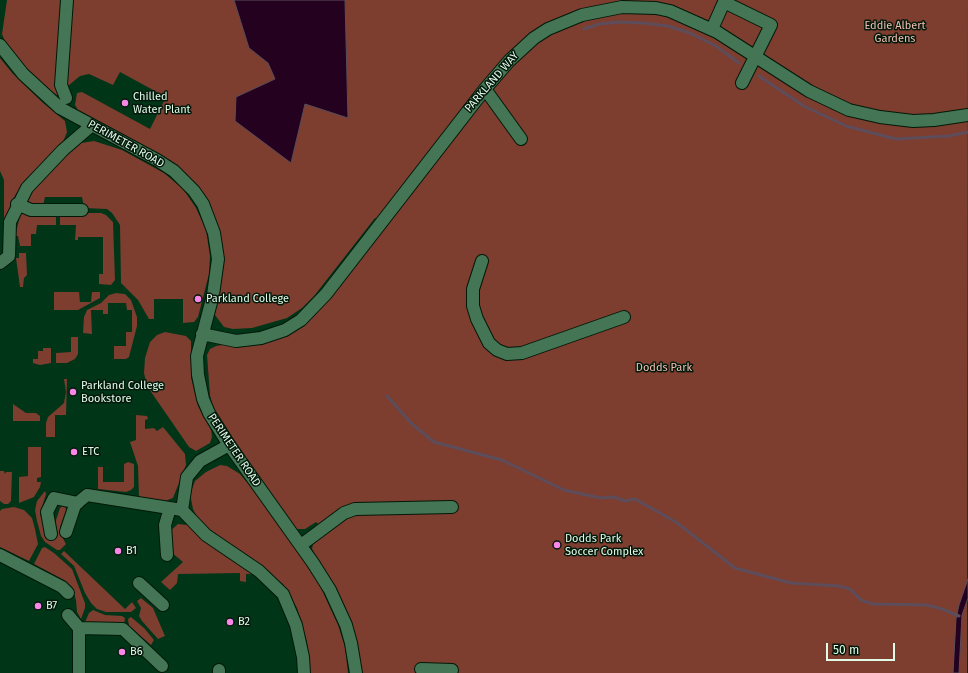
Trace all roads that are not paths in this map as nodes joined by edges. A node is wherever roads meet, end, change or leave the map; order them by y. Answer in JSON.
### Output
{"nodes":[{"id":1,"x":67,"y":0,"type":"edge"},
{"id":2,"x":712,"y":29,"type":"junction"},
{"id":3,"x":0,"y":45,"type":"edge"},
{"id":4,"x":756,"y":57,"type":"junction"},
{"id":5,"x":742,"y":83,"type":"dead end"},
{"id":6,"x":485,"y":89,"type":"junction"},
{"id":7,"x":66,"y":98,"type":"dead end"},
{"id":8,"x":968,"y":115,"type":"edge"},
{"id":9,"x":92,"y":125,"type":"junction"},
{"id":10,"x":521,"y":139,"type":"dead end"},
{"id":11,"x":17,"y":204,"type":"junction"},
{"id":12,"x":82,"y":210,"type":"dead end"},
{"id":13,"x":482,"y":260,"type":"dead end"},
{"id":14,"x":0,"y":263,"type":"edge"},
{"id":15,"x":624,"y":316,"type":"dead end"},
{"id":16,"x":202,"y":334,"type":"junction"},
{"id":17,"x":229,"y":445,"type":"junction"},
{"id":18,"x":78,"y":503,"type":"junction"},
{"id":19,"x":452,"y":507,"type":"dead end"},
{"id":20,"x":176,"y":509,"type":"junction"},
{"id":21,"x":66,"y":532,"type":"dead end"},
{"id":22,"x":52,"y":534,"type":"dead end"},
{"id":23,"x":301,"y":545,"type":"junction"},
{"id":24,"x":0,"y":555,"type":"edge"},
{"id":25,"x":167,"y":555,"type":"dead end"},
{"id":26,"x":139,"y":584,"type":"dead end"},
{"id":27,"x":68,"y":593,"type":"dead end"},
{"id":28,"x":163,"y":605,"type":"dead end"},
{"id":29,"x":68,"y":614,"type":"dead end"},
{"id":30,"x":79,"y":628,"type":"junction"},
{"id":31,"x":162,"y":666,"type":"dead end"},
{"id":32,"x":421,"y":669,"type":"dead end"},
{"id":33,"x":452,"y":670,"type":"dead end"},
{"id":34,"x":76,"y":672,"type":"edge"},
{"id":35,"x":304,"y":673,"type":"edge"},
{"id":36,"x":356,"y":673,"type":"edge"}],
"edges":[{"from":1,"to":7,"type":"street"},
{"from":2,"to":4,"type":"street","name":"PARKLAND WAY"},
{"from":2,"to":4,"type":"street"},
{"from":2,"to":6,"type":"street","name":"PARKLAND WAY"},
{"from":3,"to":9,"type":"street","name":"PERIMETER ROAD"},
{"from":4,"to":5,"type":"street"},
{"from":4,"to":8,"type":"street","name":"PARKLAND WAY"},
{"from":6,"to":10,"type":"street"},
{"from":6,"to":16,"type":"street","name":"PARKLAND WAY"},
{"from":9,"to":11,"type":"street"},
{"from":9,"to":16,"type":"street","name":"PERIMETER ROAD"},
{"from":11,"to":12,"type":"street"},
{"from":11,"to":14,"type":"street"},
{"from":13,"to":15,"type":"street"},
{"from":16,"to":17,"type":"street","name":"PERIMETER ROAD"},
{"from":17,"to":20,"type":"street"},
{"from":17,"to":23,"type":"street","name":"PERIMETER ROAD"},
{"from":18,"to":20,"type":"street"},
{"from":18,"to":21,"type":"street"},
{"from":18,"to":22,"type":"street"},
{"from":19,"to":23,"type":"street"},
{"from":20,"to":25,"type":"street"},
{"from":20,"to":35,"type":"street"},
{"from":23,"to":36,"type":"street","name":"PERIMETER ROAD"},
{"from":24,"to":27,"type":"street"},
{"from":26,"to":28,"type":"street"},
{"from":29,"to":30,"type":"street"},
{"from":30,"to":31,"type":"street"},
{"from":30,"to":34,"type":"street"},
{"from":32,"to":33,"type":"street"}]}
